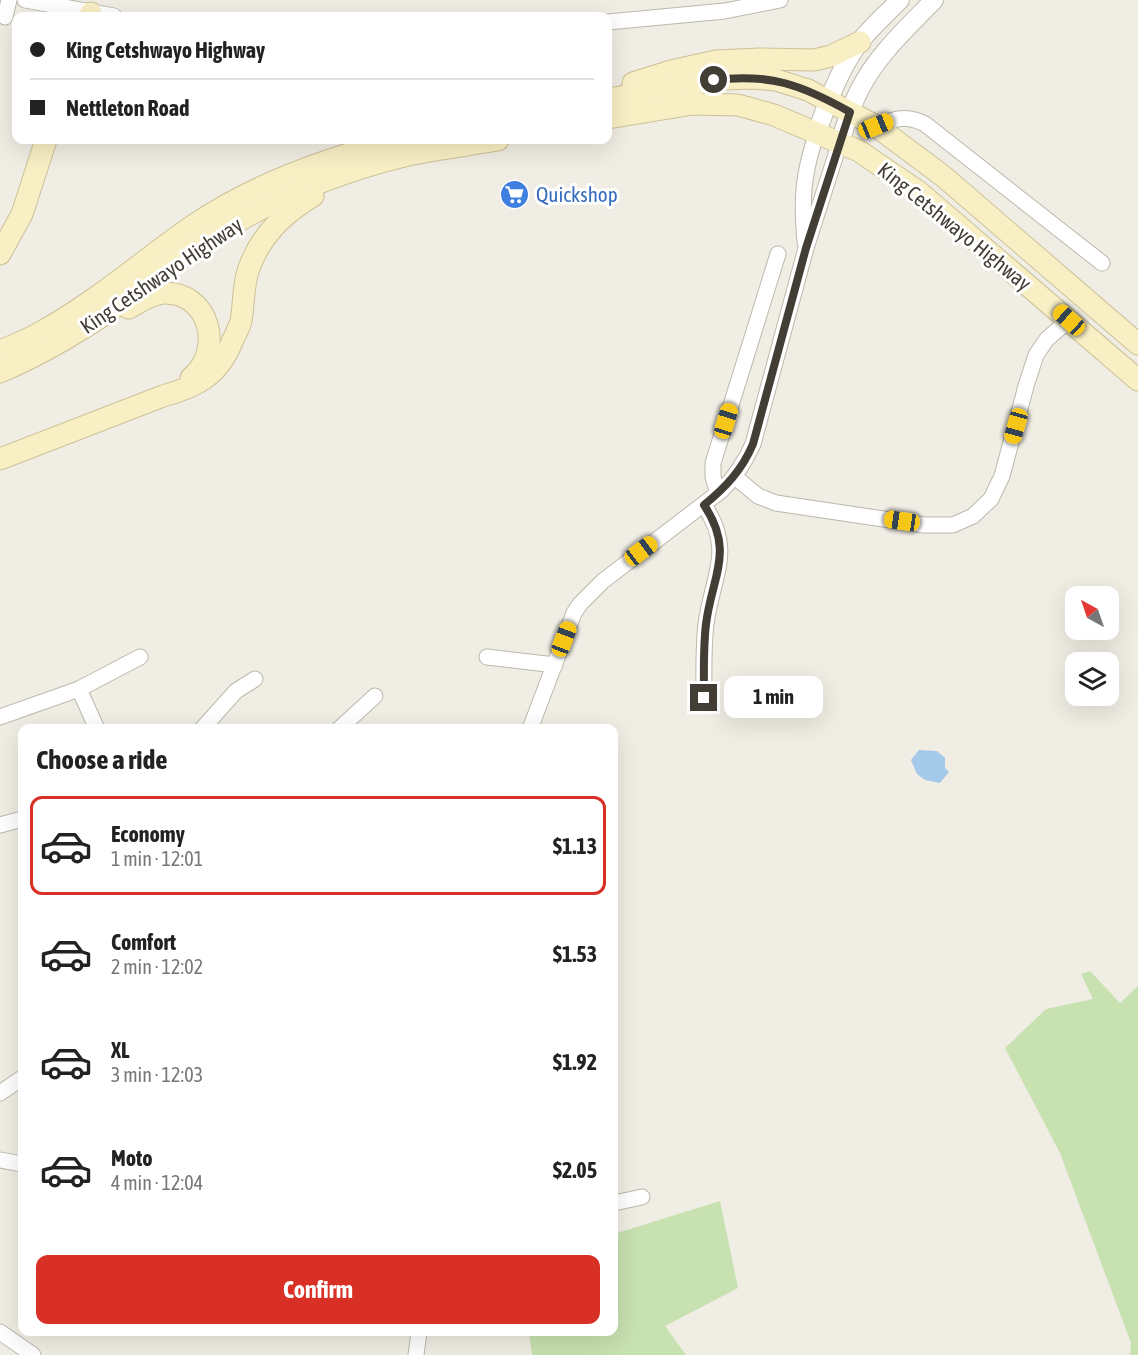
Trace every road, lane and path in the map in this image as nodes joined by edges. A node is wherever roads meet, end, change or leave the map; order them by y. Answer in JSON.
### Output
{"nodes":[{"id":1,"x":9,"y":0,"type":"edge"},
{"id":2,"x":25,"y":0,"type":"edge"},
{"id":3,"x":780,"y":0,"type":"edge"},
{"id":4,"x":900,"y":0,"type":"edge"},
{"id":5,"x":934,"y":0,"type":"edge"},
{"id":6,"x":77,"y":12,"type":"edge"},
{"id":7,"x":7,"y":17,"type":"edge"},
{"id":8,"x":612,"y":22,"type":"edge"},
{"id":9,"x":860,"y":42,"type":"junction"},
{"id":10,"x":612,"y":92,"type":"edge"},
{"id":11,"x":612,"y":98,"type":"edge"},
{"id":12,"x":829,"y":100,"type":"junction"},
{"id":13,"x":850,"y":112,"type":"junction"},
{"id":14,"x":612,"y":117,"type":"edge"},
{"id":15,"x":876,"y":126,"type":"junction"},
{"id":16,"x":817,"y":132,"type":"junction"},
{"id":17,"x":840,"y":142,"type":"junction"},
{"id":18,"x":45,"y":144,"type":"edge"},
{"id":19,"x":385,"y":144,"type":"edge"},
{"id":20,"x":475,"y":144,"type":"edge"},
{"id":21,"x":378,"y":164,"type":"junction"},
{"id":22,"x":806,"y":248,"type":"junction"},
{"id":23,"x":0,"y":254,"type":"edge"},
{"id":24,"x":778,"y":254,"type":"dead end"},
{"id":25,"x":1102,"y":263,"type":"dead end"},
{"id":26,"x":1069,"y":320,"type":"junction"},
{"id":27,"x":1138,"y":344,"type":"edge"},
{"id":28,"x":47,"y":350,"type":"junction"},
{"id":29,"x":0,"y":351,"type":"edge"},
{"id":30,"x":0,"y":372,"type":"edge"},
{"id":31,"x":1138,"y":380,"type":"edge"},
{"id":32,"x":163,"y":396,"type":"junction"},
{"id":33,"x":0,"y":459,"type":"edge"},
{"id":34,"x":735,"y":477,"type":"junction"},
{"id":35,"x":718,"y":493,"type":"junction"},
{"id":36,"x":704,"y":505,"type":"junction"},
{"id":37,"x":140,"y":657,"type":"dead end"},
{"id":38,"x":487,"y":657,"type":"dead end"},
{"id":39,"x":555,"y":665,"type":"junction"},
{"id":40,"x":255,"y":679,"type":"dead end"},
{"id":41,"x":79,"y":689,"type":"junction"},
{"id":42,"x":375,"y":696,"type":"dead end"},
{"id":43,"x":704,"y":698,"type":"dead end"},
{"id":44,"x":0,"y":717,"type":"edge"},
{"id":45,"x":95,"y":724,"type":"edge"},
{"id":46,"x":206,"y":724,"type":"edge"},
{"id":47,"x":344,"y":724,"type":"edge"},
{"id":48,"x":532,"y":724,"type":"edge"},
{"id":49,"x":18,"y":820,"type":"edge"},
{"id":50,"x":0,"y":825,"type":"edge"},
{"id":51,"x":18,"y":1081,"type":"edge"},
{"id":52,"x":0,"y":1093,"type":"edge"},
{"id":53,"x":0,"y":1160,"type":"edge"},
{"id":54,"x":18,"y":1163,"type":"edge"},
{"id":55,"x":642,"y":1197,"type":"dead end"},
{"id":56,"x":618,"y":1202,"type":"edge"},
{"id":57,"x":0,"y":1332,"type":"edge"},
{"id":58,"x":418,"y":1336,"type":"edge"},
{"id":59,"x":33,"y":1355,"type":"edge"},
{"id":60,"x":416,"y":1355,"type":"edge"}],
"edges":[{"from":1,"to":7,"type":"street"},
{"from":2,"to":6,"type":"street"},
{"from":3,"to":8,"type":"street"},
{"from":4,"to":9,"type":"street"},
{"from":5,"to":13,"type":"street"},
{"from":9,"to":10,"type":"main road"},
{"from":9,"to":12,"type":"street"},
{"from":11,"to":12,"type":"main road","name":"King Cetshwayo Highway"},
{"from":12,"to":13,"type":"main road","name":"King Cetshwayo Highway"},
{"from":12,"to":16,"type":"street"},
{"from":13,"to":15,"type":"main road","name":"King Cetshwayo Highway"},
{"from":13,"to":17,"type":"street"},
{"from":14,"to":16,"type":"main road","name":"King Cetshwayo Highway"},
{"from":15,"to":25,"type":"street"},
{"from":15,"to":27,"type":"main road","name":"King Cetshwayo Highway"},
{"from":16,"to":17,"type":"main road","name":"King Cetshwayo Highway"},
{"from":16,"to":22,"type":"street"},
{"from":17,"to":22,"type":"street"},
{"from":17,"to":26,"type":"main road","name":"King Cetshwayo Highway"},
{"from":18,"to":23,"type":"main road"},
{"from":19,"to":29,"type":"main road","name":"King Cetshwayo Highway"},
{"from":20,"to":21,"type":"main road","name":"King Cetshwayo Highway"},
{"from":21,"to":28,"type":"main road","name":"King Cetshwayo Highway"},
{"from":21,"to":32,"type":"main road"},
{"from":22,"to":34,"type":"street"},
{"from":24,"to":35,"type":"street"},
{"from":26,"to":31,"type":"main road","name":"King Cetshwayo Highway"},
{"from":26,"to":34,"type":"street"},
{"from":28,"to":30,"type":"main road","name":"King Cetshwayo Highway"},
{"from":28,"to":32,"type":"main road"},
{"from":32,"to":33,"type":"main road"},
{"from":34,"to":35,"type":"street"},
{"from":35,"to":36,"type":"street"},
{"from":36,"to":39,"type":"street"},
{"from":36,"to":43,"type":"street"},
{"from":37,"to":41,"type":"street"},
{"from":38,"to":39,"type":"street"},
{"from":39,"to":48,"type":"street"},
{"from":40,"to":46,"type":"street"},
{"from":41,"to":44,"type":"street"},
{"from":41,"to":45,"type":"street"},
{"from":42,"to":47,"type":"street"},
{"from":49,"to":50,"type":"street"},
{"from":51,"to":52,"type":"street"},
{"from":53,"to":54,"type":"street"},
{"from":55,"to":56,"type":"street"},
{"from":57,"to":59,"type":"street"},
{"from":58,"to":60,"type":"street"}]}
